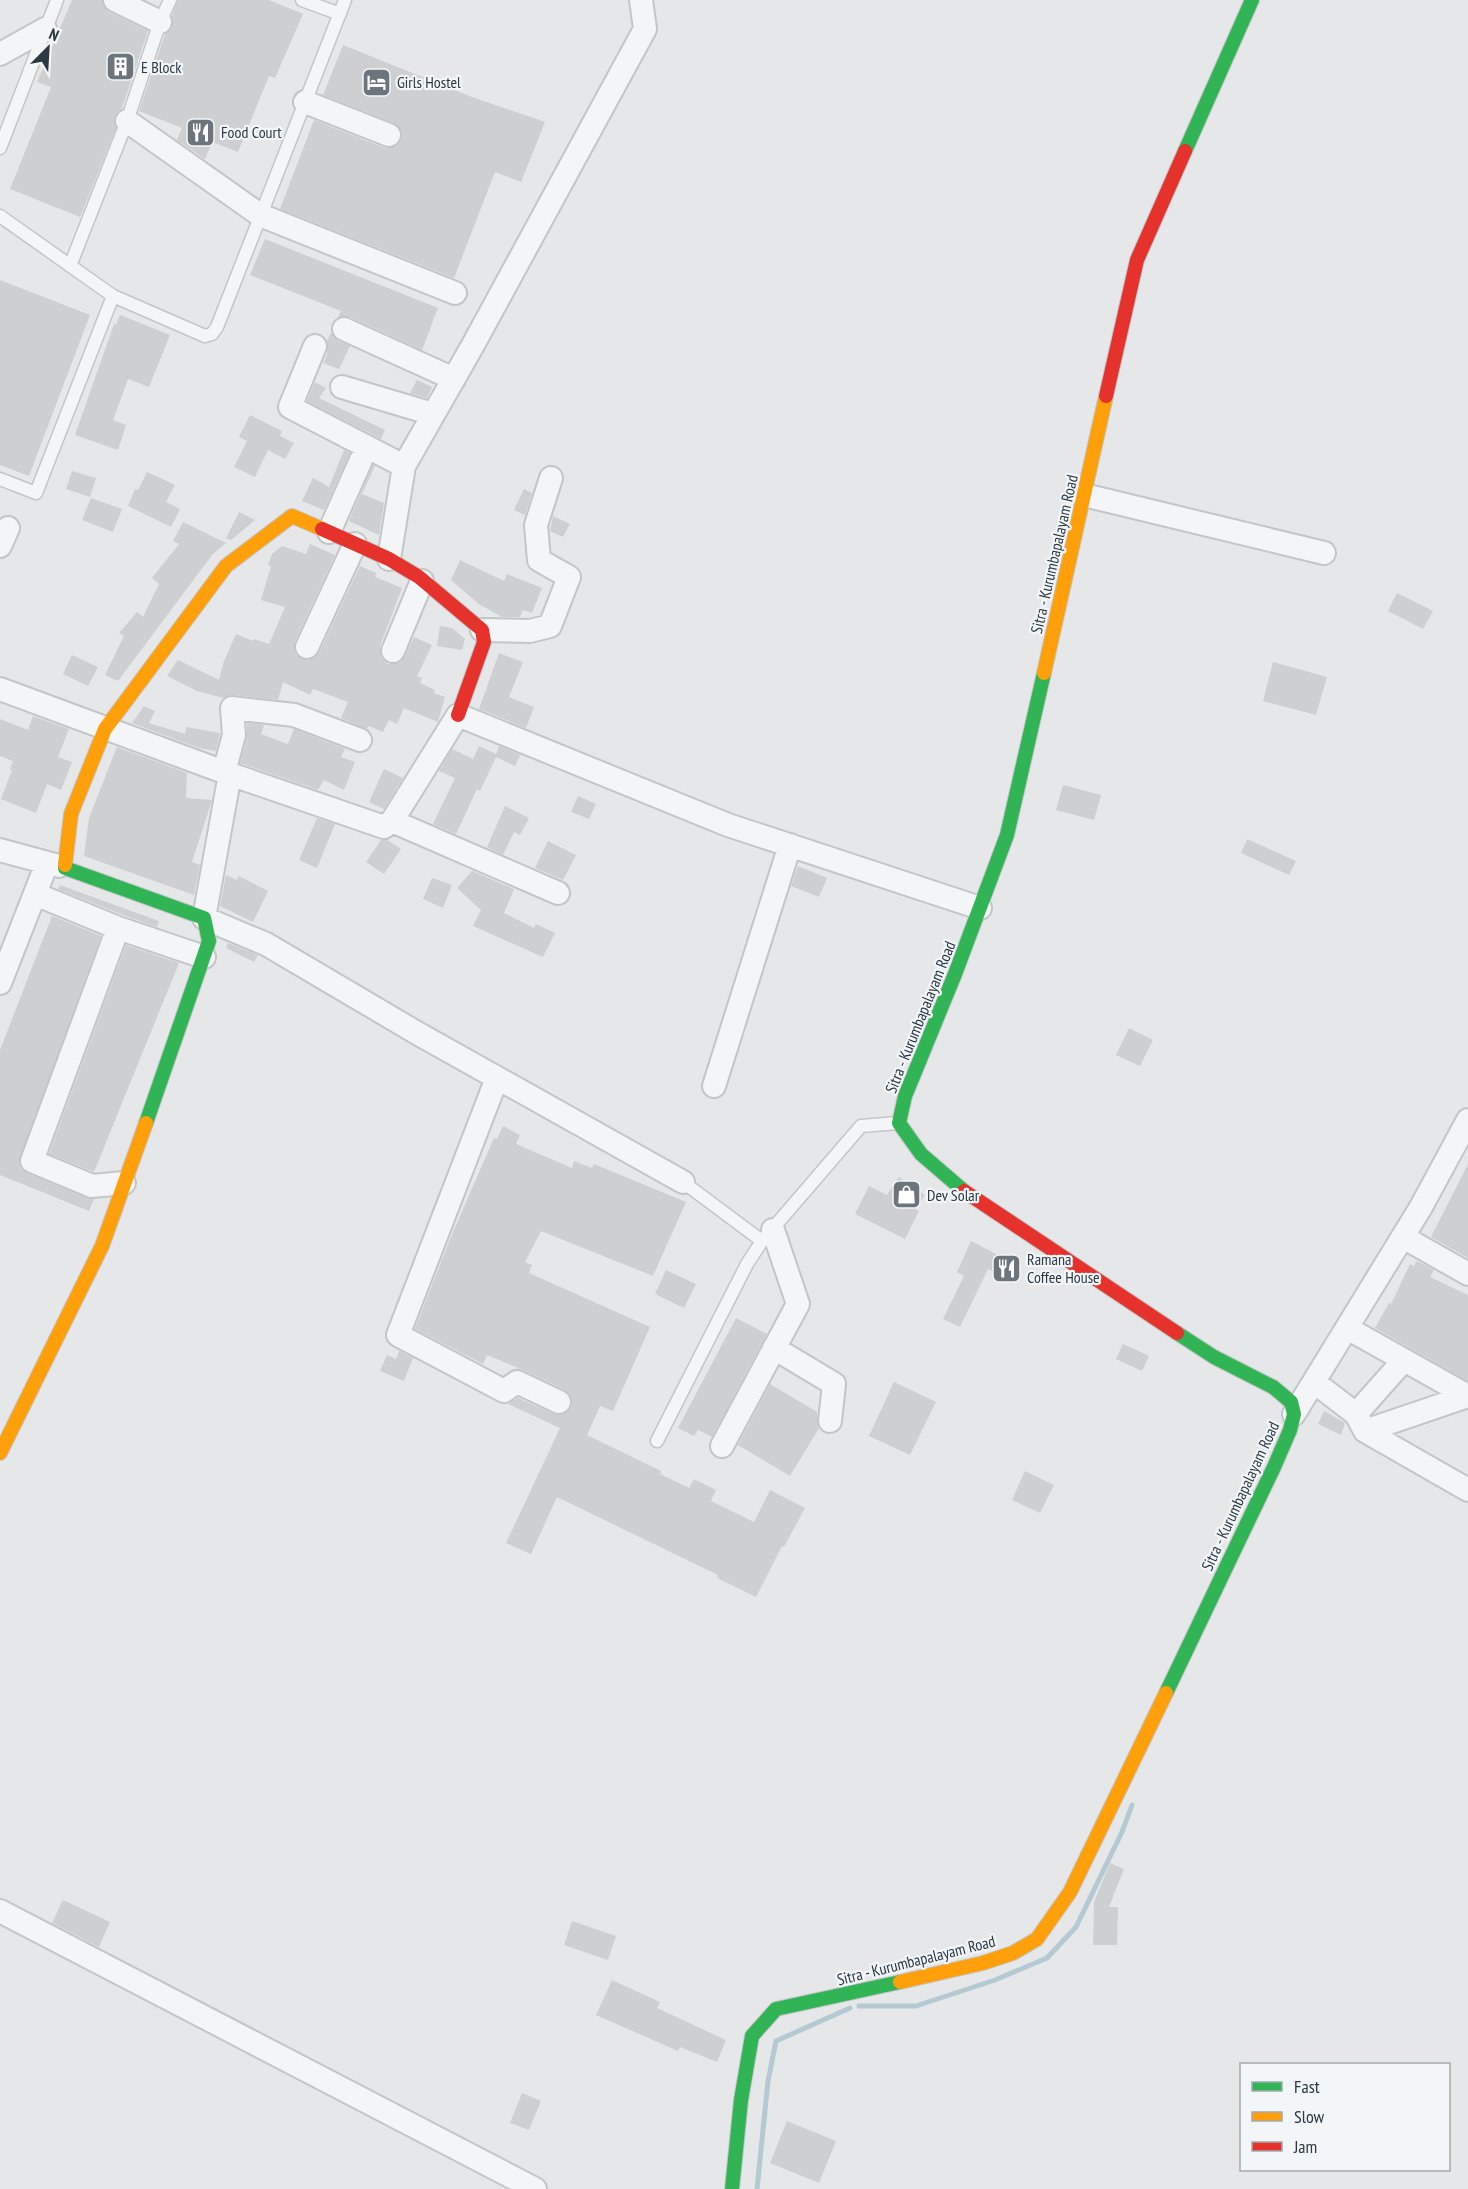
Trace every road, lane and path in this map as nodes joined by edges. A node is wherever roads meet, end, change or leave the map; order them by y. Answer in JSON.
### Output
{"nodes":[{"id":1,"x":57,"y":0,"type":"edge"},
{"id":2,"x":115,"y":0,"type":"edge"},
{"id":3,"x":170,"y":0,"type":"edge"},
{"id":4,"x":302,"y":0,"type":"edge"},
{"id":5,"x":345,"y":0,"type":"edge"},
{"id":6,"x":641,"y":0,"type":"edge"},
{"id":7,"x":1252,"y":0,"type":"edge"},
{"id":8,"x":340,"y":14,"type":"junction"},
{"id":9,"x":160,"y":22,"type":"junction"},
{"id":10,"x":45,"y":29,"type":"junction"},
{"id":11,"x":0,"y":54,"type":"edge"},
{"id":12,"x":305,"y":102,"type":"junction"},
{"id":13,"x":127,"y":121,"type":"junction"},
{"id":14,"x":389,"y":135,"type":"dead end"},
{"id":15,"x":0,"y":148,"type":"edge"},
{"id":16,"x":260,"y":215,"type":"junction"},
{"id":17,"x":0,"y":216,"type":"edge"},
{"id":18,"x":70,"y":266,"type":"junction"},
{"id":19,"x":455,"y":292,"type":"dead end"},
{"id":20,"x":113,"y":296,"type":"junction"},
{"id":21,"x":344,"y":329,"type":"dead end"},
{"id":22,"x":315,"y":346,"type":"dead end"},
{"id":23,"x":454,"y":379,"type":"junction"},
{"id":24,"x":342,"y":387,"type":"dead end"},
{"id":25,"x":433,"y":414,"type":"junction"},
{"id":26,"x":361,"y":460,"type":"dead end"},
{"id":27,"x":404,"y":466,"type":"junction"},
{"id":28,"x":0,"y":478,"type":"edge"},
{"id":29,"x":551,"y":478,"type":"dead end"},
{"id":30,"x":1084,"y":495,"type":"junction"},
{"id":31,"x":329,"y":532,"type":"junction"},
{"id":32,"x":355,"y":544,"type":"junction"},
{"id":33,"x":1324,"y":553,"type":"dead end"},
{"id":34,"x":389,"y":559,"type":"junction"},
{"id":35,"x":422,"y":581,"type":"junction"},
{"id":36,"x":482,"y":630,"type":"junction"},
{"id":37,"x":307,"y":647,"type":"dead end"},
{"id":38,"x":393,"y":651,"type":"dead end"},
{"id":39,"x":0,"y":689,"type":"edge"},
{"id":40,"x":458,"y":715,"type":"junction"},
{"id":41,"x":105,"y":729,"type":"junction"},
{"id":42,"x":360,"y":740,"type":"dead end"},
{"id":43,"x":227,"y":773,"type":"junction"},
{"id":44,"x":392,"y":821,"type":"junction"},
{"id":45,"x":790,"y":845,"type":"junction"},
{"id":46,"x":0,"y":850,"type":"edge"},
{"id":47,"x":56,"y":865,"type":"junction"},
{"id":48,"x":558,"y":893,"type":"dead end"},
{"id":49,"x":34,"y":894,"type":"junction"},
{"id":50,"x":980,"y":908,"type":"junction"},
{"id":51,"x":204,"y":918,"type":"junction"},
{"id":52,"x":118,"y":928,"type":"junction"},
{"id":53,"x":204,"y":957,"type":"junction"},
{"id":54,"x":0,"y":983,"type":"edge"},
{"id":55,"x":496,"y":1078,"type":"junction"},
{"id":56,"x":714,"y":1086,"type":"dead end"},
{"id":57,"x":1468,"y":1120,"type":"edge"},
{"id":58,"x":899,"y":1123,"type":"junction"},
{"id":59,"x":1461,"y":1151,"type":"edge"},
{"id":60,"x":683,"y":1182,"type":"joint"},
{"id":61,"x":124,"y":1183,"type":"junction"},
{"id":62,"x":768,"y":1235,"type":"junction"},
{"id":63,"x":1403,"y":1237,"type":"junction"},
{"id":64,"x":1468,"y":1274,"type":"edge"},
{"id":65,"x":1347,"y":1328,"type":"junction"},
{"id":66,"x":774,"y":1348,"type":"junction"},
{"id":67,"x":1404,"y":1360,"type":"junction"},
{"id":68,"x":1314,"y":1382,"type":"junction"},
{"id":69,"x":1468,"y":1396,"type":"edge"},
{"id":70,"x":559,"y":1402,"type":"dead end"},
{"id":71,"x":1294,"y":1414,"type":"junction"},
{"id":72,"x":830,"y":1421,"type":"dead end"},
{"id":73,"x":1361,"y":1423,"type":"junction"},
{"id":74,"x":657,"y":1441,"type":"dead end"},
{"id":75,"x":722,"y":1446,"type":"dead end"},
{"id":76,"x":0,"y":1453,"type":"edge"},
{"id":77,"x":1468,"y":1490,"type":"edge"},
{"id":78,"x":0,"y":1911,"type":"edge"},
{"id":79,"x":535,"y":2189,"type":"edge"},
{"id":80,"x":732,"y":2189,"type":"edge"}],
"edges":[{"from":1,"to":10,"type":"lane"},
{"from":2,"to":9,"type":"street"},
{"from":3,"to":9,"type":"lane"},
{"from":4,"to":8,"type":"lane"},
{"from":5,"to":8,"type":"lane"},
{"from":6,"to":23,"type":"street"},
{"from":7,"to":30,"type":"main road","name":"Sitra - Kurumbapalayam Road"},
{"from":8,"to":12,"type":"lane"},
{"from":9,"to":13,"type":"lane"},
{"from":10,"to":11,"type":"street"},
{"from":10,"to":15,"type":"lane"},
{"from":12,"to":14,"type":"street"},
{"from":12,"to":16,"type":"lane"},
{"from":13,"to":16,"type":"street"},
{"from":13,"to":18,"type":"lane"},
{"from":16,"to":19,"type":"street"},
{"from":16,"to":20,"type":"lane"},
{"from":17,"to":18,"type":"lane"},
{"from":18,"to":20,"type":"lane"},
{"from":20,"to":28,"type":"lane"},
{"from":21,"to":23,"type":"street"},
{"from":22,"to":27,"type":"street"},
{"from":23,"to":25,"type":"street"},
{"from":24,"to":25,"type":"street"},
{"from":25,"to":27,"type":"street"},
{"from":26,"to":31,"type":"street"},
{"from":27,"to":34,"type":"street"},
{"from":29,"to":36,"type":"street"},
{"from":30,"to":33,"type":"street"},
{"from":30,"to":50,"type":"main road","name":"Sitra - Kurumbapalayam Road"},
{"from":31,"to":32,"type":"main road"},
{"from":31,"to":41,"type":"main road"},
{"from":32,"to":34,"type":"main road"},
{"from":32,"to":37,"type":"street"},
{"from":34,"to":35,"type":"main road"},
{"from":35,"to":36,"type":"main road"},
{"from":35,"to":38,"type":"street"},
{"from":36,"to":40,"type":"main road"},
{"from":39,"to":41,"type":"street"},
{"from":40,"to":44,"type":"street"},
{"from":40,"to":45,"type":"street"},
{"from":41,"to":43,"type":"street"},
{"from":41,"to":47,"type":"main road"},
{"from":42,"to":43,"type":"street"},
{"from":43,"to":44,"type":"street"},
{"from":43,"to":51,"type":"street"},
{"from":44,"to":48,"type":"street"},
{"from":45,"to":50,"type":"street"},
{"from":45,"to":56,"type":"street"},
{"from":46,"to":47,"type":"street"},
{"from":47,"to":49,"type":"street"},
{"from":47,"to":51,"type":"main road"},
{"from":49,"to":52,"type":"street"},
{"from":49,"to":54,"type":"street"},
{"from":50,"to":58,"type":"main road","name":"Sitra - Kurumbapalayam Road"},
{"from":51,"to":53,"type":"main road"},
{"from":51,"to":55,"type":"street"},
{"from":52,"to":53,"type":"street"},
{"from":52,"to":61,"type":"street"},
{"from":53,"to":61,"type":"main road"},
{"from":55,"to":60,"type":"street"},
{"from":55,"to":70,"type":"street"},
{"from":57,"to":59,"type":"street"},
{"from":58,"to":62,"type":"lane"},
{"from":58,"to":71,"type":"main road","name":"Sitra - Kurumbapalayam Road"},
{"from":59,"to":63,"type":"street"},
{"from":60,"to":62,"type":"lane"},
{"from":61,"to":76,"type":"main road"},
{"from":62,"to":66,"type":"street"},
{"from":62,"to":74,"type":"lane"},
{"from":63,"to":64,"type":"street"},
{"from":63,"to":65,"type":"street"},
{"from":65,"to":67,"type":"street"},
{"from":65,"to":68,"type":"street"},
{"from":66,"to":72,"type":"street"},
{"from":66,"to":75,"type":"street"},
{"from":67,"to":69,"type":"street"},
{"from":67,"to":73,"type":"street"},
{"from":68,"to":71,"type":"street"},
{"from":68,"to":73,"type":"street"},
{"from":69,"to":73,"type":"street"},
{"from":71,"to":80,"type":"main road","name":"Sitra - Kurumbapalayam Road"},
{"from":73,"to":77,"type":"street"},
{"from":78,"to":79,"type":"street"}]}
